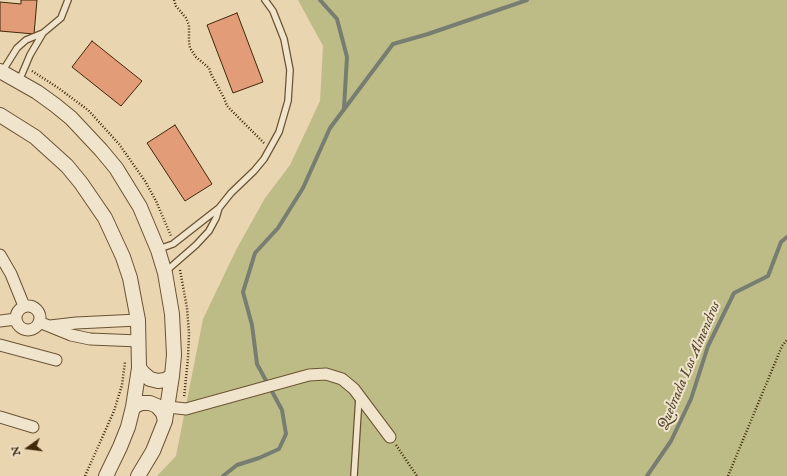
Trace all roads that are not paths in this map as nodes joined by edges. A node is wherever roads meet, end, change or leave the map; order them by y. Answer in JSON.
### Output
{"nodes":[{"id":1,"x":68,"y":0,"type":"edge"},
{"id":2,"x":265,"y":0,"type":"edge"},
{"id":3,"x":43,"y":33,"type":"junction"},
{"id":4,"x":1,"y":71,"type":"edge"},
{"id":5,"x":19,"y":81,"type":"junction"},
{"id":6,"x":0,"y":115,"type":"edge"},
{"id":7,"x":219,"y":208,"type":"junction"},
{"id":8,"x":158,"y":250,"type":"junction"},
{"id":9,"x":0,"y":255,"type":"edge"},
{"id":10,"x":164,"y":273,"type":"junction"},
{"id":11,"x":24,"y":306,"type":"junction"},
{"id":12,"x":16,"y":319,"type":"junction"},
{"id":13,"x":138,"y":320,"type":"junction"},
{"id":14,"x":0,"y":321,"type":"edge"},
{"id":15,"x":39,"y":322,"type":"junction"},
{"id":16,"x":50,"y":326,"type":"junction"},
{"id":17,"x":139,"y":341,"type":"junction"},
{"id":18,"x":0,"y":345,"type":"edge"},
{"id":19,"x":56,"y":360,"type":"dead end"},
{"id":20,"x":139,"y":368,"type":"junction"},
{"id":21,"x":172,"y":376,"type":"junction"},
{"id":22,"x":360,"y":395,"type":"junction"},
{"id":23,"x":133,"y":407,"type":"junction"},
{"id":24,"x":172,"y":412,"type":"junction"},
{"id":25,"x":0,"y":417,"type":"edge"},
{"id":26,"x":33,"y":427,"type":"dead end"},
{"id":27,"x":390,"y":437,"type":"road end"},
{"id":28,"x":106,"y":476,"type":"edge"},
{"id":29,"x":138,"y":476,"type":"edge"},
{"id":30,"x":354,"y":476,"type":"edge"}],
"edges":[{"from":1,"to":3,"type":"lane"},
{"from":2,"to":7,"type":"lane"},
{"from":3,"to":4,"type":"lane"},
{"from":3,"to":5,"type":"lane"},
{"from":4,"to":5,"type":"street"},
{"from":5,"to":8,"type":"street"},
{"from":6,"to":13,"type":"street"},
{"from":7,"to":8,"type":"lane"},
{"from":7,"to":10,"type":"lane"},
{"from":8,"to":10,"type":"street"},
{"from":9,"to":11,"type":"street"},
{"from":10,"to":21,"type":"street"},
{"from":11,"to":12,"type":"street"},
{"from":11,"to":15,"type":"street"},
{"from":12,"to":14,"type":"street"},
{"from":12,"to":15,"type":"street"},
{"from":13,"to":16,"type":"street"},
{"from":13,"to":17,"type":"street"},
{"from":15,"to":16,"type":"street"},
{"from":16,"to":17,"type":"street"},
{"from":17,"to":20,"type":"street"},
{"from":18,"to":19,"type":"street"},
{"from":20,"to":21,"type":"street"},
{"from":20,"to":23,"type":"street"},
{"from":21,"to":24,"type":"street"},
{"from":22,"to":24,"type":"street"},
{"from":22,"to":27,"type":"street"},
{"from":22,"to":30,"type":"lane"},
{"from":23,"to":24,"type":"street"},
{"from":23,"to":28,"type":"street"},
{"from":24,"to":29,"type":"street"},
{"from":25,"to":26,"type":"street"}]}
